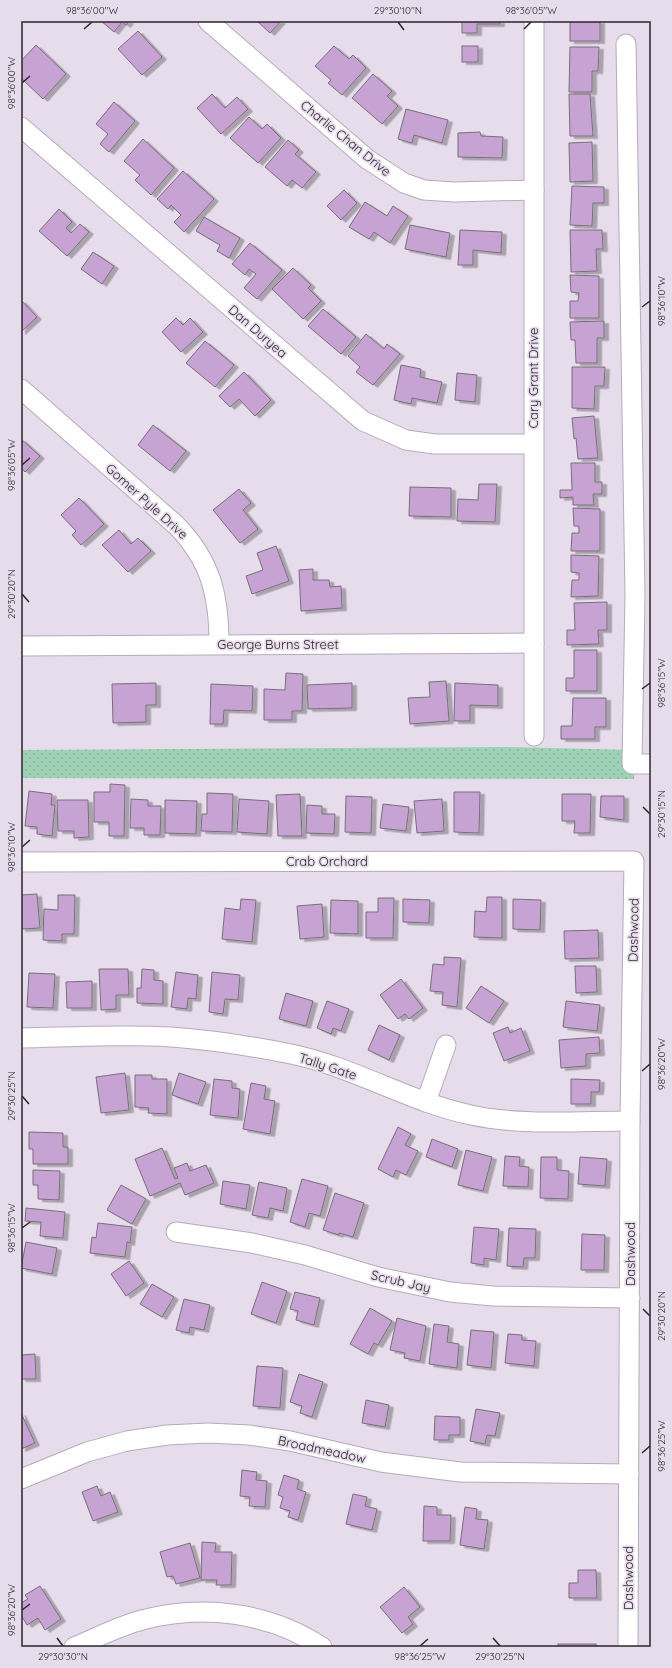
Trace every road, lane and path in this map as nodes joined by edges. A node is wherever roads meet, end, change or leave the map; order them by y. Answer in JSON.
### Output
{"nodes":[{"id":1,"x":208,"y":21,"type":"edge"},
{"id":2,"x":534,"y":21,"type":"edge"},
{"id":3,"x":626,"y":44,"type":"dead end"},
{"id":4,"x":21,"y":127,"type":"edge"},
{"id":5,"x":534,"y":190,"type":"junction"},
{"id":6,"x":21,"y":389,"type":"edge"},
{"id":7,"x":533,"y":444,"type":"junction"},
{"id":8,"x":534,"y":643,"type":"junction"},
{"id":9,"x":218,"y":644,"type":"junction"},
{"id":10,"x":21,"y":646,"type":"edge"},
{"id":11,"x":534,"y":736,"type":"dead end"},
{"id":12,"x":651,"y":764,"type":"edge"},
{"id":13,"x":634,"y":861,"type":"joint"},
{"id":14,"x":21,"y":862,"type":"edge"},
{"id":15,"x":21,"y":1038,"type":"edge"},
{"id":16,"x":446,"y":1045,"type":"dead end"},
{"id":17,"x":426,"y":1102,"type":"junction"},
{"id":18,"x":630,"y":1121,"type":"junction"},
{"id":19,"x":176,"y":1232,"type":"dead end"},
{"id":20,"x":630,"y":1298,"type":"junction"},
{"id":21,"x":629,"y":1474,"type":"junction"},
{"id":22,"x":21,"y":1479,"type":"edge"},
{"id":23,"x":74,"y":1647,"type":"edge"},
{"id":24,"x":322,"y":1647,"type":"edge"},
{"id":25,"x":628,"y":1647,"type":"edge"}],
"edges":[{"from":1,"to":5,"type":"street","name":"Charlie Chan Drive"},
{"from":2,"to":5,"type":"street","name":"Cary Grant Drive"},
{"from":3,"to":12,"type":"street"},
{"from":4,"to":7,"type":"street","name":"Dan Duryea"},
{"from":5,"to":7,"type":"street","name":"Cary Grant Drive"},
{"from":6,"to":9,"type":"street","name":"Gomer Pyle Drive"},
{"from":7,"to":8,"type":"street","name":"Cary Grant Drive"},
{"from":8,"to":9,"type":"street","name":"George Burns Street"},
{"from":8,"to":11,"type":"street","name":"Cary Grant Drive"},
{"from":9,"to":10,"type":"street","name":"George Burns Street"},
{"from":13,"to":14,"type":"street","name":"Crab Orchard"},
{"from":13,"to":18,"type":"street","name":"Dashwood"},
{"from":15,"to":17,"type":"street","name":"Tally Gate"},
{"from":16,"to":17,"type":"street"},
{"from":17,"to":18,"type":"street","name":"Tally Gate"},
{"from":18,"to":20,"type":"street","name":"Dashwood"},
{"from":19,"to":20,"type":"street","name":"Scrub Jay"},
{"from":20,"to":21,"type":"street","name":"Dashwood"},
{"from":21,"to":22,"type":"street","name":"Broadmeadow"},
{"from":21,"to":25,"type":"street","name":"Dashwood"},
{"from":23,"to":24,"type":"street"}]}
